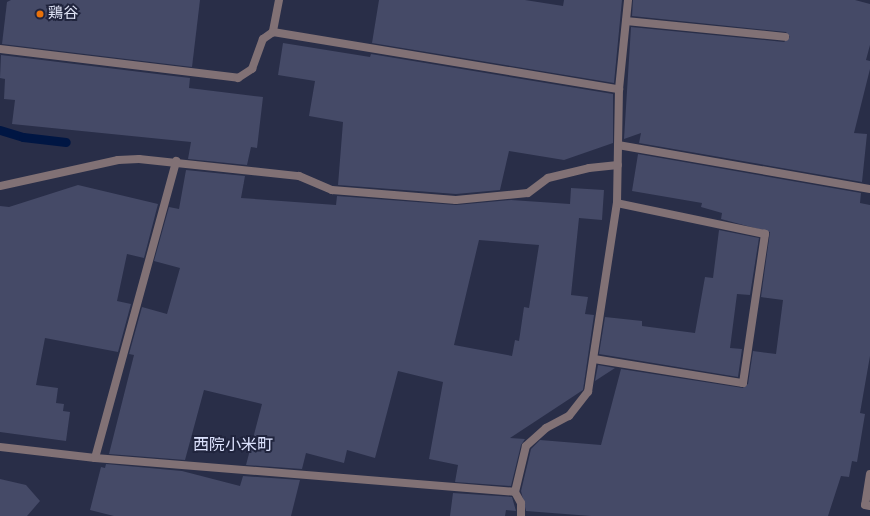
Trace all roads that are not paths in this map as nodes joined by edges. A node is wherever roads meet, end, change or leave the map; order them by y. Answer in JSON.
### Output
{"nodes":[{"id":1,"x":279,"y":0,"type":"edge"},
{"id":2,"x":628,"y":0,"type":"edge"},
{"id":3,"x":626,"y":21,"type":"junction"},
{"id":4,"x":273,"y":32,"type":"junction"},
{"id":5,"x":785,"y":37,"type":"dead end"},
{"id":6,"x":0,"y":49,"type":"edge"},
{"id":7,"x":619,"y":89,"type":"junction"},
{"id":8,"x":618,"y":145,"type":"junction"},
{"id":9,"x":176,"y":161,"type":"junction"},
{"id":10,"x":618,"y":165,"type":"junction"},
{"id":11,"x":0,"y":186,"type":"edge"},
{"id":12,"x":870,"y":189,"type":"edge"},
{"id":13,"x":617,"y":203,"type":"junction"},
{"id":14,"x":594,"y":359,"type":"junction"},
{"id":15,"x":0,"y":447,"type":"edge"},
{"id":16,"x":95,"y":458,"type":"junction"},
{"id":17,"x":870,"y":474,"type":"edge"},
{"id":18,"x":515,"y":492,"type":"junction"},
{"id":19,"x":870,"y":506,"type":"edge"},
{"id":20,"x":521,"y":516,"type":"edge"}],
"edges":[{"from":1,"to":4,"type":"street"},
{"from":2,"to":3,"type":"street"},
{"from":3,"to":5,"type":"street"},
{"from":3,"to":7,"type":"street"},
{"from":4,"to":6,"type":"street"},
{"from":4,"to":7,"type":"street"},
{"from":7,"to":8,"type":"street"},
{"from":8,"to":10,"type":"street"},
{"from":8,"to":12,"type":"street"},
{"from":9,"to":10,"type":"street"},
{"from":9,"to":11,"type":"street"},
{"from":9,"to":16,"type":"street"},
{"from":10,"to":13,"type":"street"},
{"from":13,"to":14,"type":"street"},
{"from":13,"to":14,"type":"street"},
{"from":14,"to":18,"type":"street"},
{"from":15,"to":16,"type":"street"},
{"from":16,"to":18,"type":"street"},
{"from":17,"to":19,"type":"street"},
{"from":18,"to":20,"type":"street"}]}
